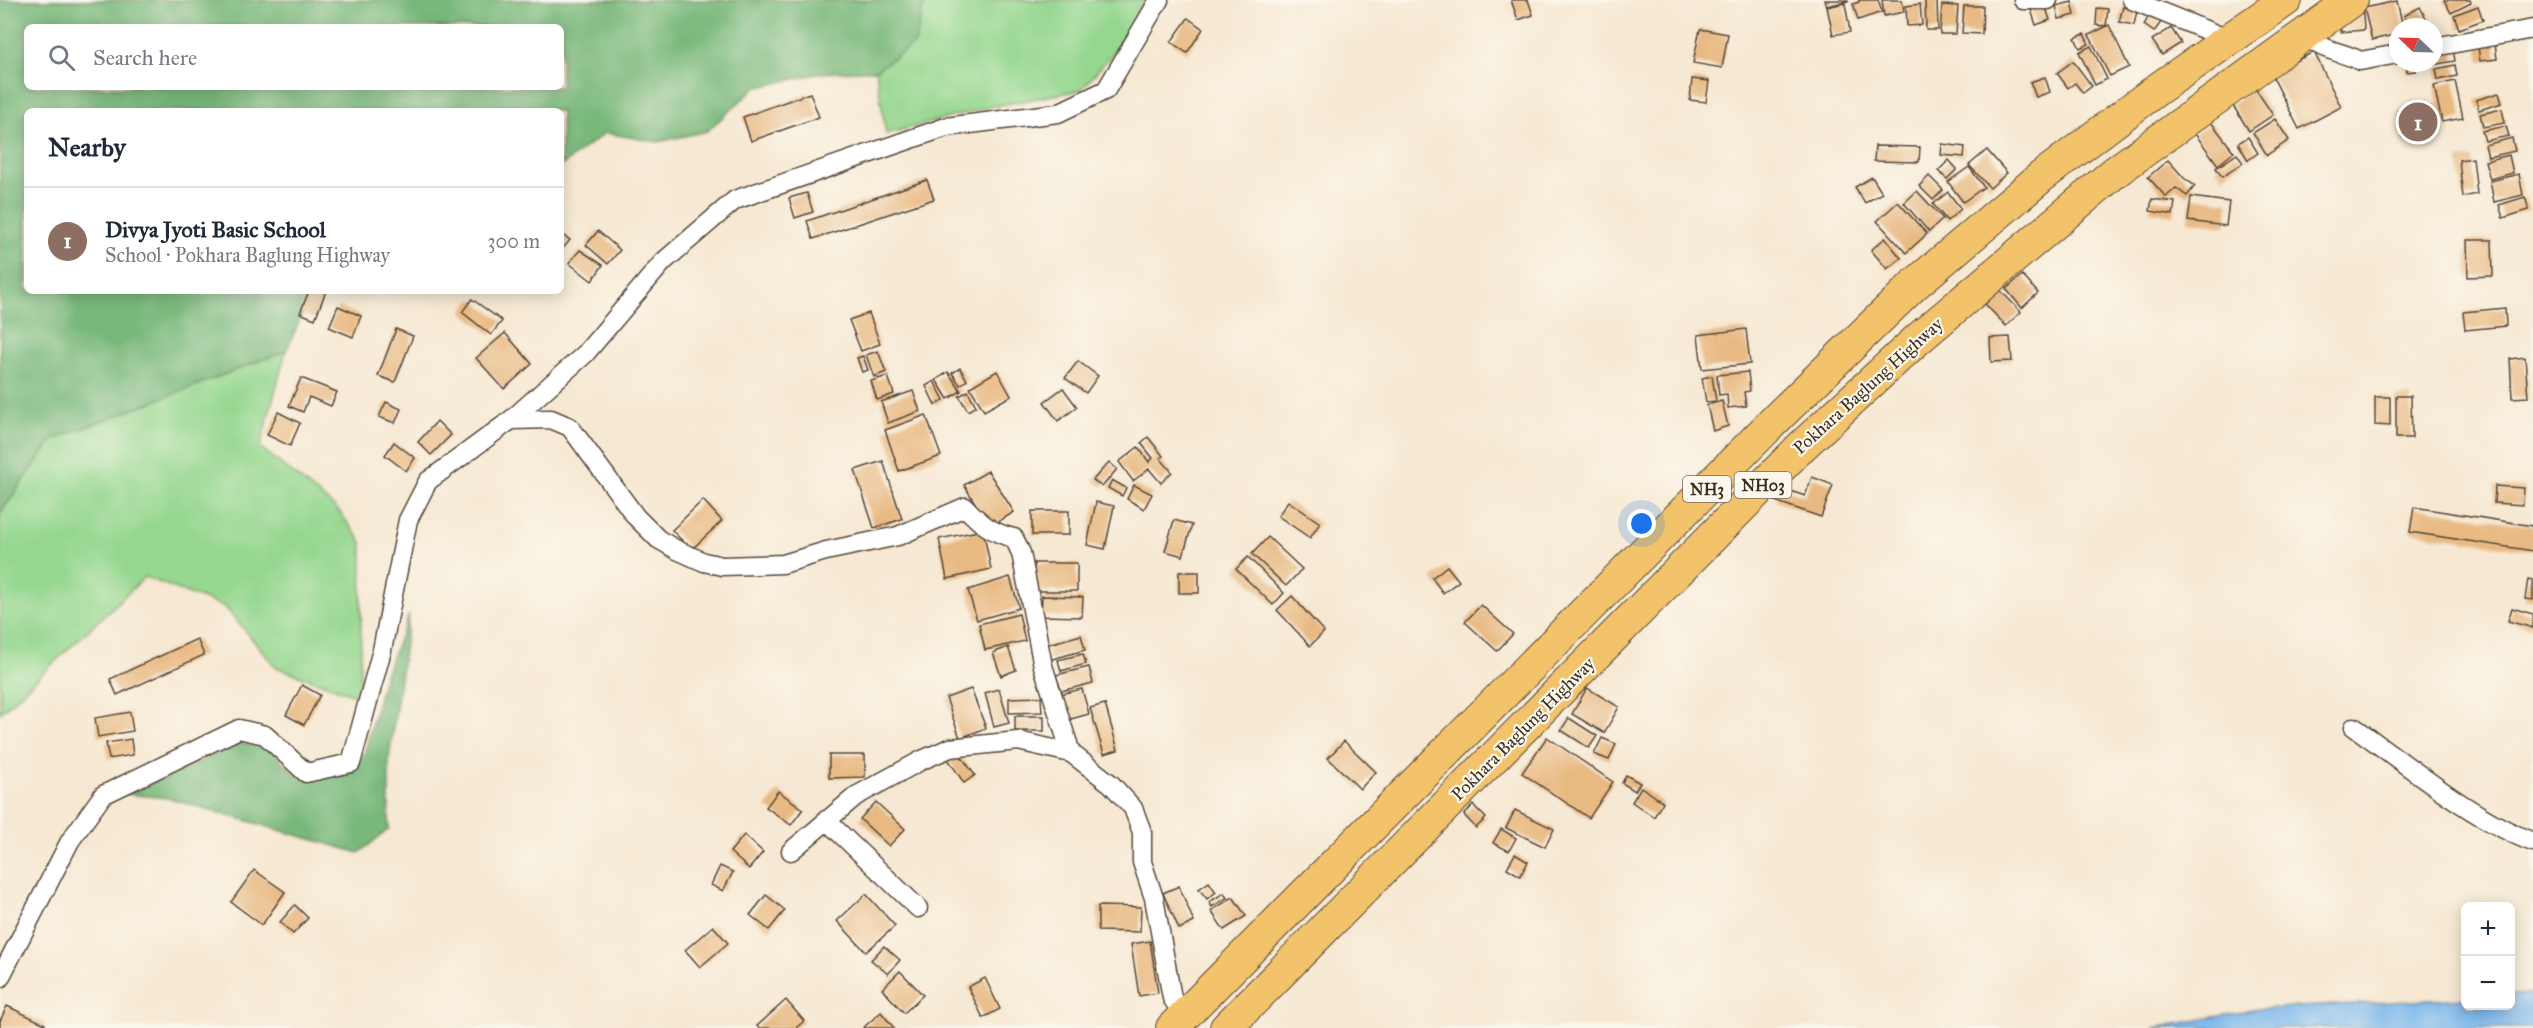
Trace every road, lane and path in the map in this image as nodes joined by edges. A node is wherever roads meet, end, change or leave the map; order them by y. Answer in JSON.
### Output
{"nodes":[{"id":1,"x":1159,"y":0,"type":"edge"},
{"id":2,"x":2023,"y":0,"type":"edge"},
{"id":3,"x":2048,"y":0,"type":"edge"},
{"id":4,"x":2132,"y":0,"type":"edge"},
{"id":5,"x":2286,"y":0,"type":"edge"},
{"id":6,"x":2352,"y":0,"type":"edge"},
{"id":7,"x":2533,"y":29,"type":"edge"},
{"id":8,"x":2305,"y":33,"type":"junction"},
{"id":9,"x":2230,"y":40,"type":"junction"},
{"id":10,"x":2443,"y":45,"type":"edge"},
{"id":11,"x":2389,"y":56,"type":"edge"},
{"id":12,"x":511,"y":420,"type":"junction"},
{"id":13,"x":2354,"y":728,"type":"dead end"},
{"id":14,"x":1071,"y":753,"type":"junction"},
{"id":15,"x":826,"y":820,"type":"junction"},
{"id":16,"x":2533,"y":842,"type":"edge"},
{"id":17,"x":791,"y":851,"type":"dead end"},
{"id":18,"x":918,"y":908,"type":"dead end"},
{"id":19,"x":0,"y":978,"type":"edge"},
{"id":20,"x":1178,"y":1022,"type":"edge"},
{"id":21,"x":1226,"y":1028,"type":"edge"}],
"edges":[{"from":1,"to":12,"type":"street"},
{"from":2,"to":3,"type":"street"},
{"from":4,"to":9,"type":"street"},
{"from":5,"to":9,"type":"highway","name":"Pokhara Baglung Highway","number":"NH3"},
{"from":6,"to":8,"type":"highway","name":"Pokhara Baglung Highway","number":"NH03"},
{"from":7,"to":10,"type":"street"},
{"from":8,"to":11,"type":"street"},
{"from":8,"to":21,"type":"highway","name":"Pokhara Baglung Highway","number":"NH03"},
{"from":9,"to":20,"type":"highway","name":"Pokhara Baglung Highway","number":"NH3"},
{"from":12,"to":14,"type":"street"},
{"from":12,"to":19,"type":"street"},
{"from":13,"to":16,"type":"street"},
{"from":14,"to":15,"type":"street"},
{"from":14,"to":20,"type":"street"},
{"from":15,"to":17,"type":"street"},
{"from":15,"to":18,"type":"street"}]}
